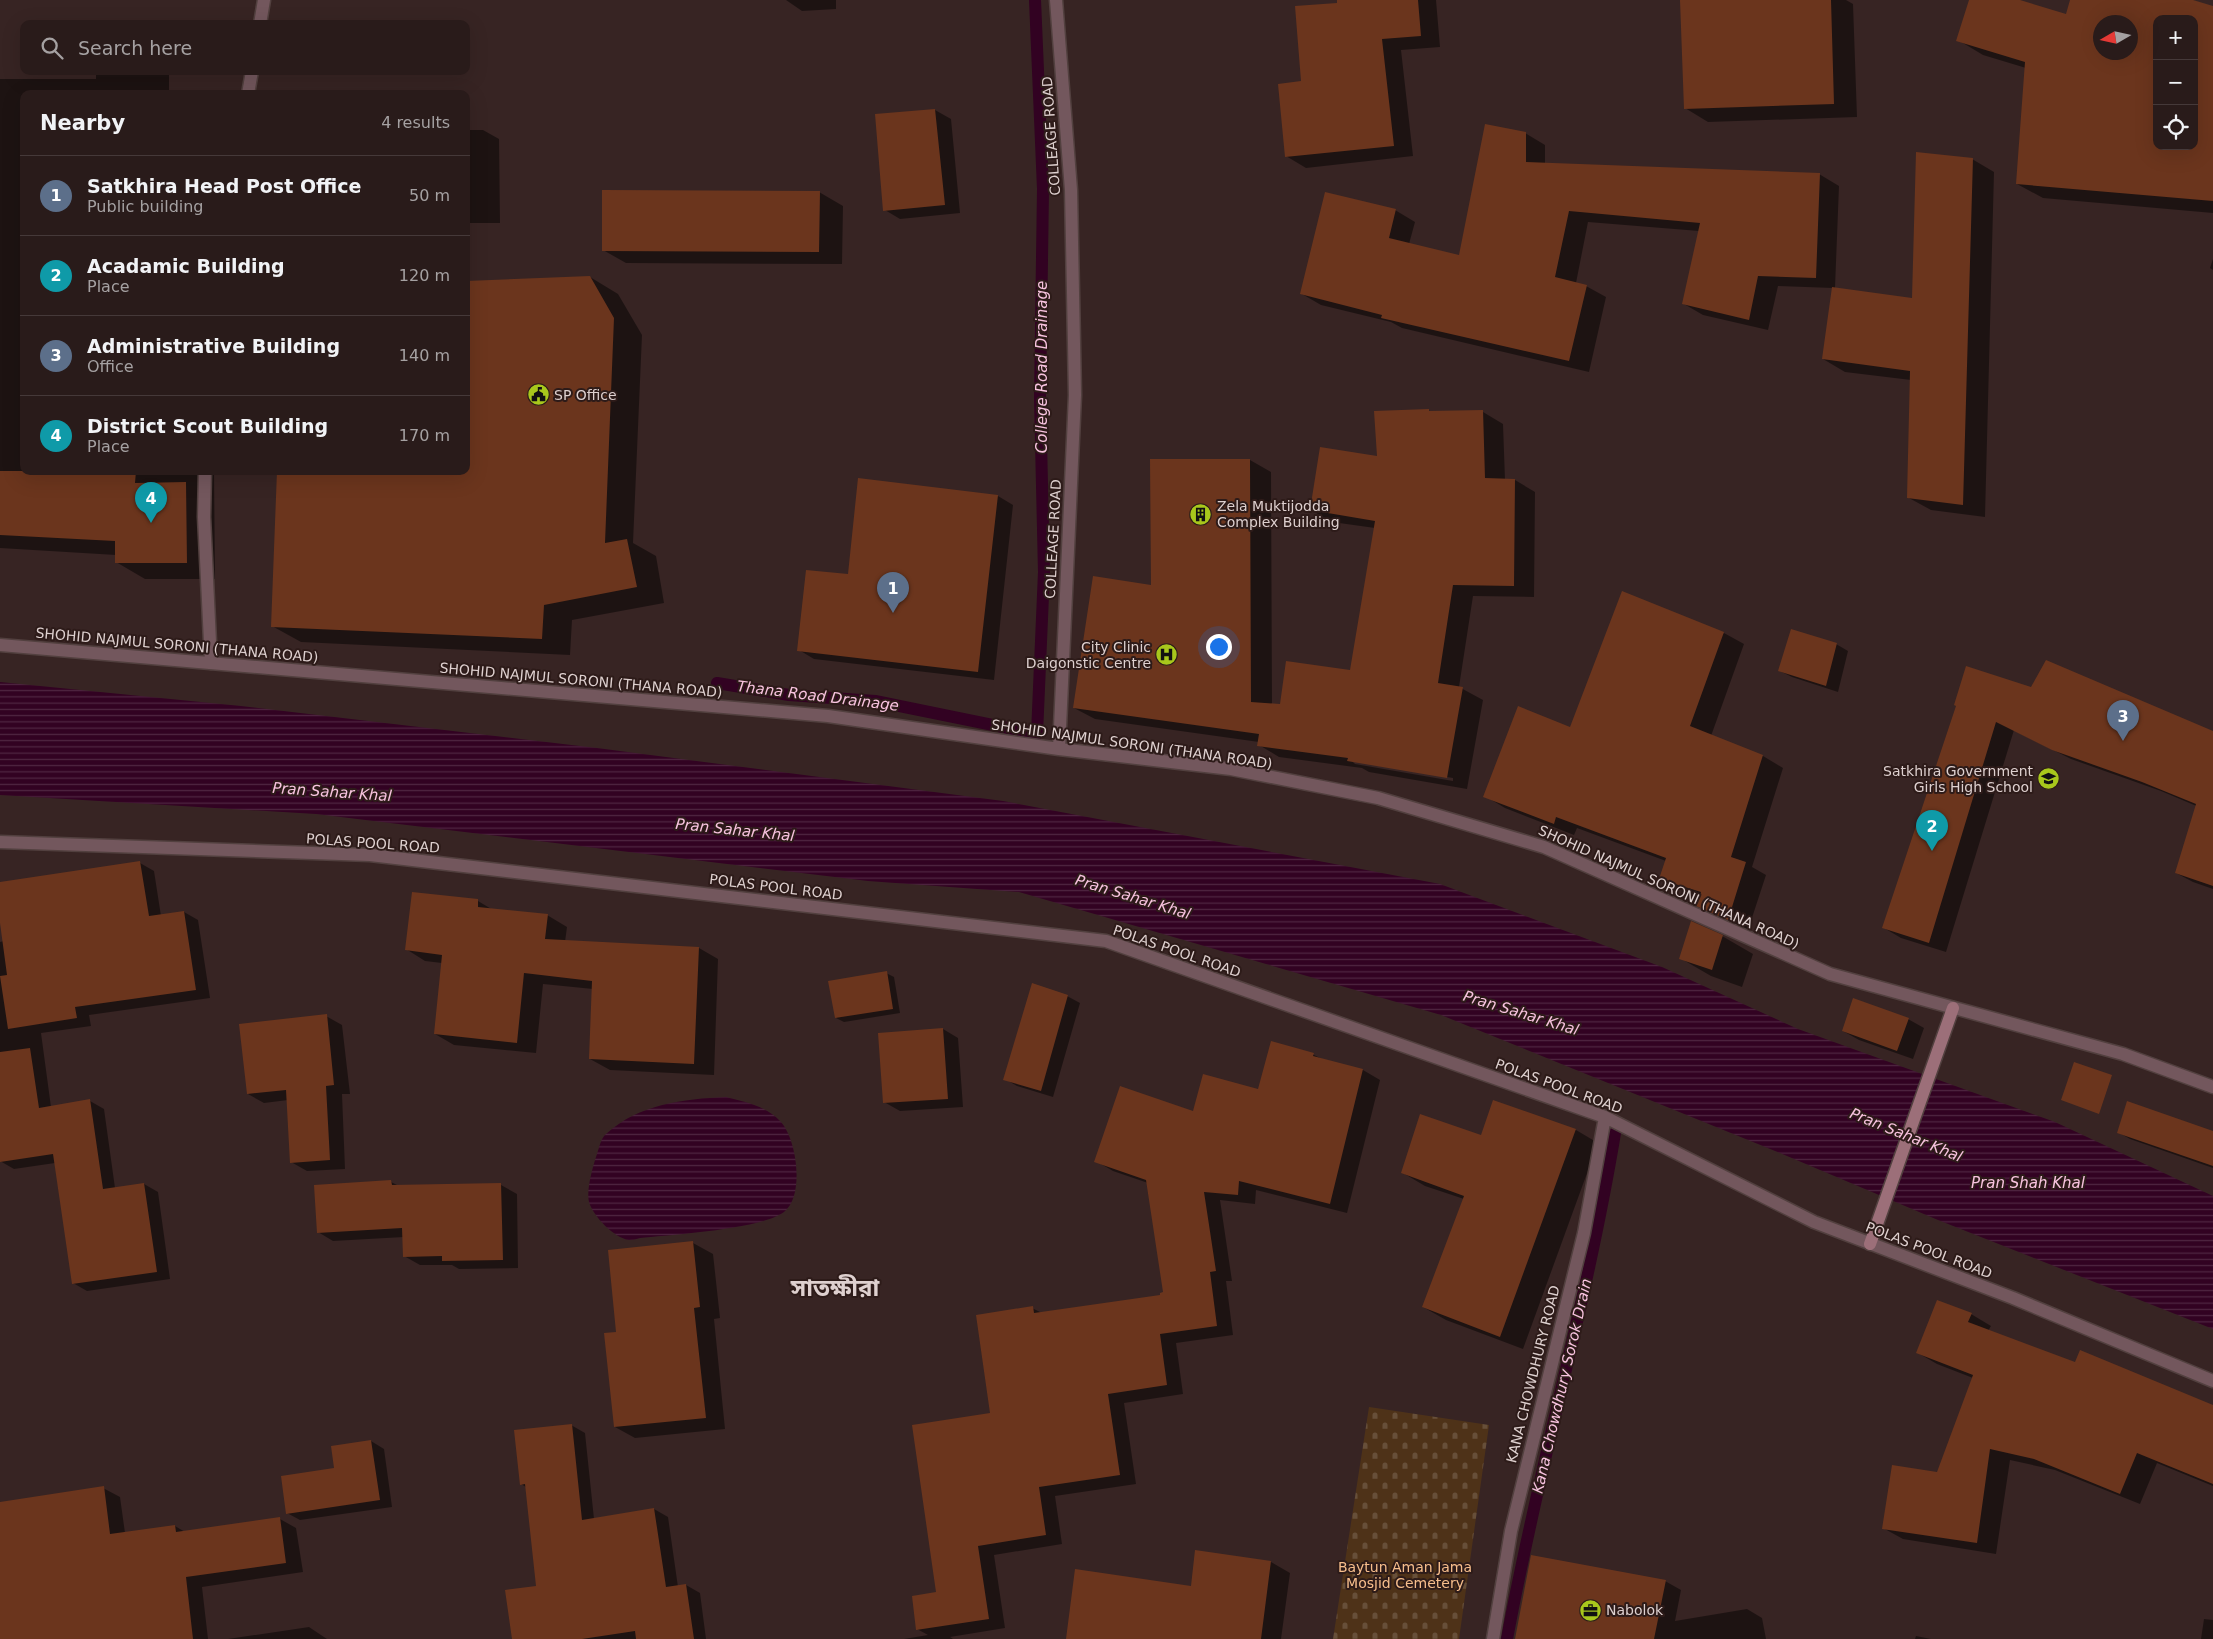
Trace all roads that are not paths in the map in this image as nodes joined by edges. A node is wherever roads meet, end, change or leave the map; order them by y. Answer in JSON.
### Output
{"nodes":[{"id":1,"x":264,"y":0,"type":"edge"},
{"id":2,"x":1056,"y":0,"type":"edge"},
{"id":3,"x":261,"y":20,"type":"edge"},
{"id":4,"x":251,"y":75,"type":"edge"},
{"id":5,"x":249,"y":90,"type":"edge"},
{"id":6,"x":205,"y":475,"type":"edge"},
{"id":7,"x":0,"y":644,"type":"edge"},
{"id":8,"x":211,"y":663,"type":"junction"},
{"id":9,"x":1059,"y":749,"type":"junction"},
{"id":10,"x":0,"y":842,"type":"edge"},
{"id":11,"x":1953,"y":1008,"type":"junction"},
{"id":12,"x":2213,"y":1087,"type":"edge"},
{"id":13,"x":1605,"y":1117,"type":"junction"},
{"id":14,"x":1870,"y":1244,"type":"junction"},
{"id":15,"x":2213,"y":1381,"type":"edge"},
{"id":16,"x":1493,"y":1639,"type":"edge"}],
"edges":[{"from":1,"to":3,"type":"street"},
{"from":2,"to":9,"type":"street","name":"COLLEAGE ROAD"},
{"from":4,"to":5,"type":"street"},
{"from":6,"to":8,"type":"street"},
{"from":7,"to":8,"type":"street","name":"SHOHID NAJMUL SORONI (THANA ROAD)"},
{"from":8,"to":9,"type":"street","name":"SHOHID NAJMUL SORONI (THANA ROAD)"},
{"from":9,"to":11,"type":"street","name":"SHOHID NAJMUL SORONI (THANA ROAD)"},
{"from":10,"to":13,"type":"street","name":"POLAS POOL ROAD"},
{"from":11,"to":12,"type":"street","name":"SHOHID NAJMUL SORONI (THANA ROAD)"},
{"from":11,"to":14,"type":"main road"},
{"from":13,"to":14,"type":"street","name":"POLAS POOL ROAD"},
{"from":13,"to":16,"type":"street","name":"KANA CHOWDHURY ROAD"},
{"from":14,"to":15,"type":"street","name":"POLAS POOL ROAD"}]}
